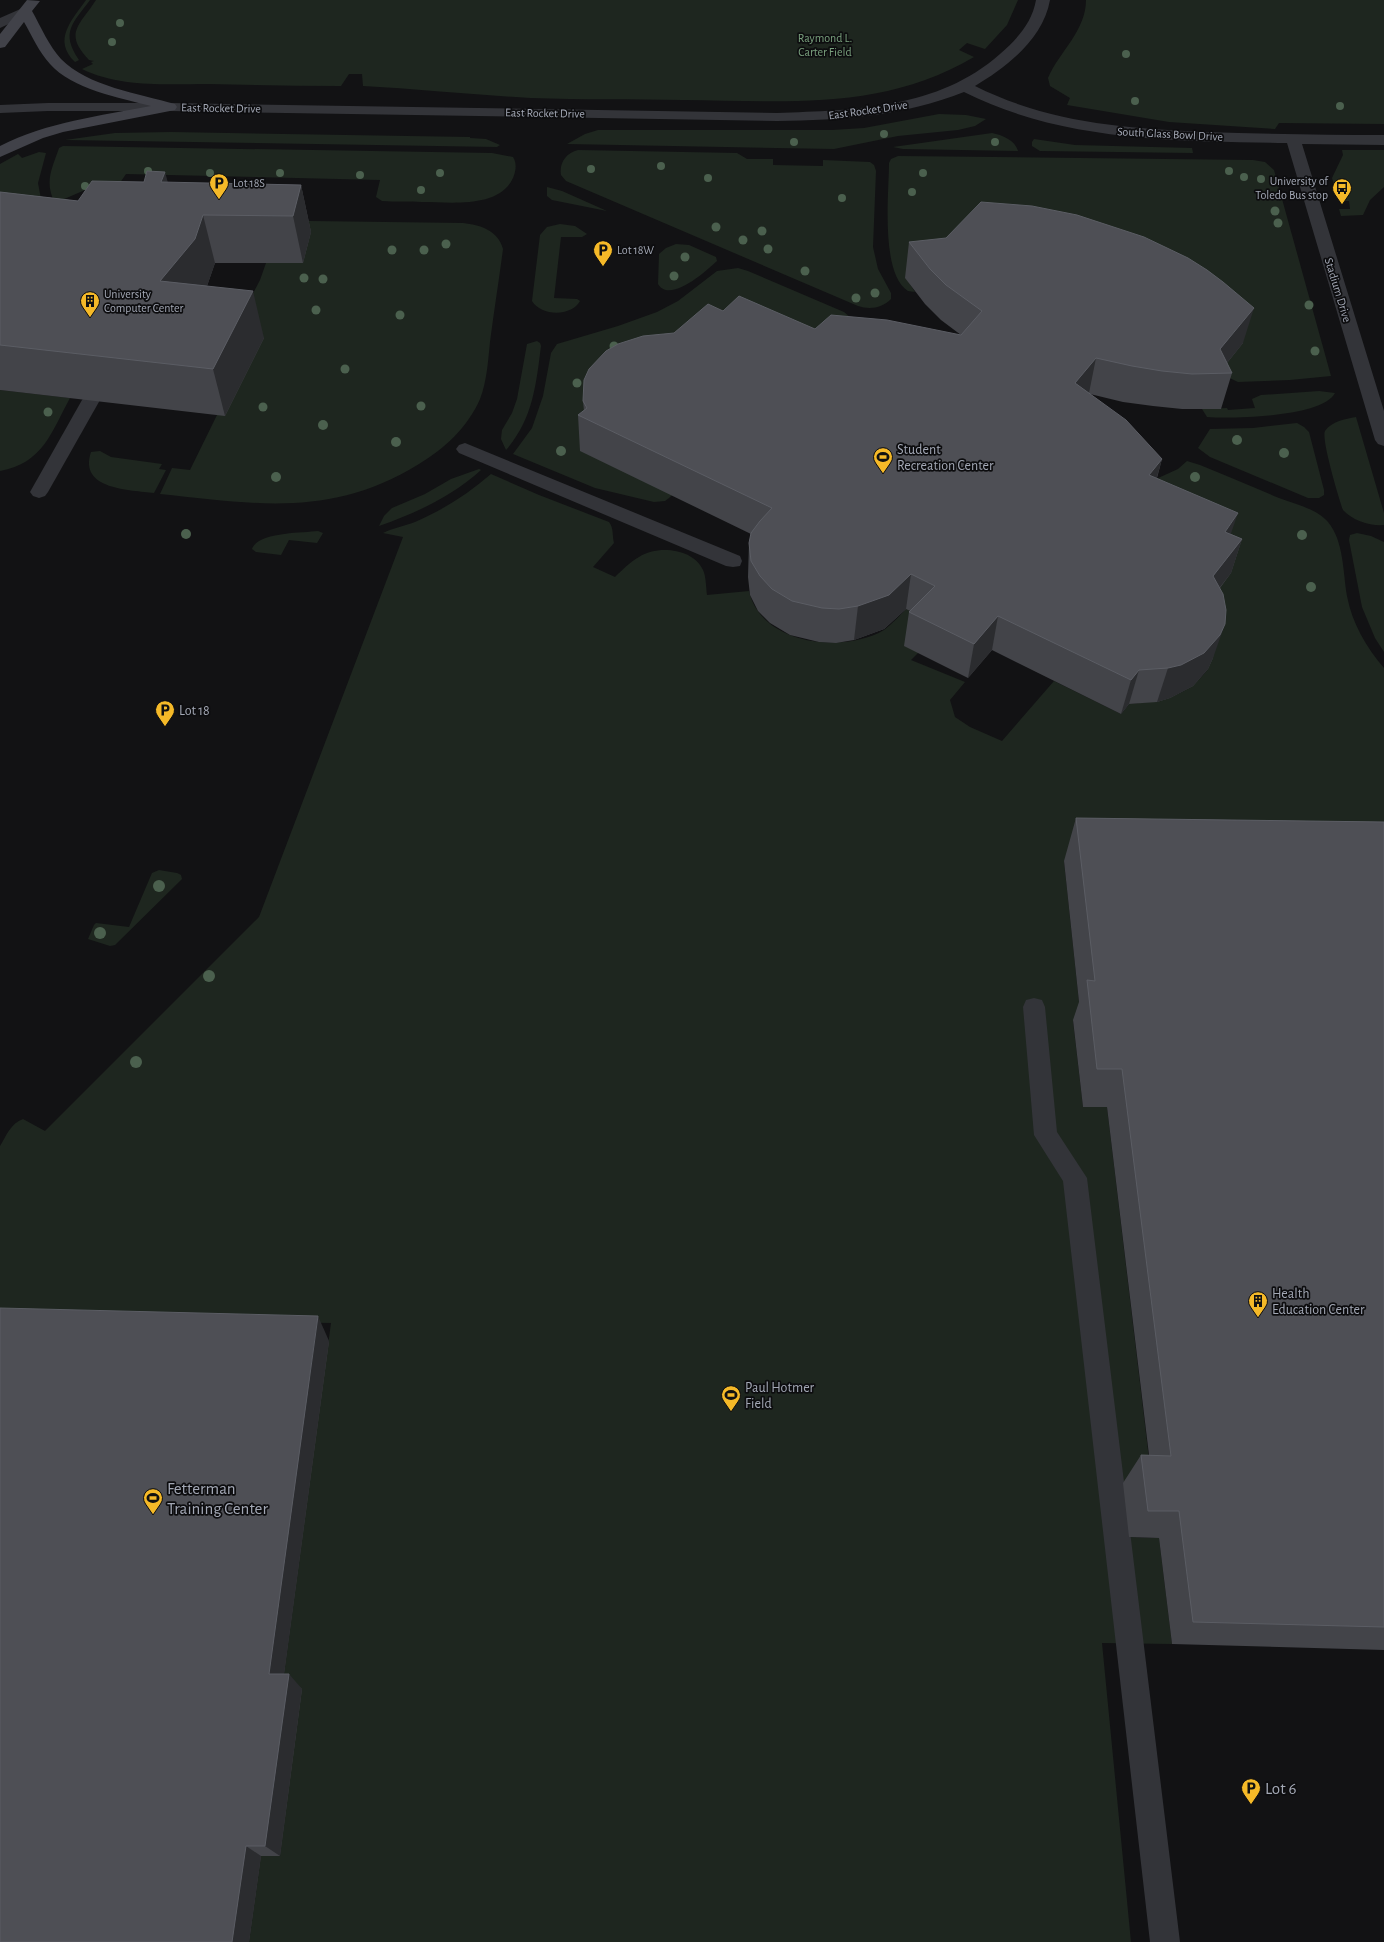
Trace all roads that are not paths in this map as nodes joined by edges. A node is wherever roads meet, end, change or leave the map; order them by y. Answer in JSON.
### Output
{"nodes":[{"id":1,"x":1043,"y":0,"type":"edge"},
{"id":2,"x":29,"y":6,"type":"edge"},
{"id":3,"x":0,"y":24,"type":"edge"},
{"id":4,"x":0,"y":44,"type":"edge"},
{"id":5,"x":964,"y":86,"type":"junction"},
{"id":6,"x":170,"y":107,"type":"junction"},
{"id":7,"x":0,"y":109,"type":"edge"},
{"id":8,"x":1293,"y":139,"type":"junction"},
{"id":9,"x":1384,"y":140,"type":"edge"},
{"id":10,"x":0,"y":152,"type":"edge"},
{"id":11,"x":91,"y":400,"type":"edge"},
{"id":12,"x":1384,"y":440,"type":"edge"},
{"id":13,"x":465,"y":448,"type":"dead end"},
{"id":14,"x":39,"y":492,"type":"dead end"},
{"id":15,"x":733,"y":561,"type":"dead end"},
{"id":16,"x":1034,"y":1007,"type":"dead end"},
{"id":17,"x":1165,"y":1942,"type":"edge"}],
"edges":[{"from":1,"to":5,"type":"street","name":"East Rocket Drive"},
{"from":2,"to":3,"type":"street"},
{"from":2,"to":4,"type":"street"},
{"from":2,"to":6,"type":"street"},
{"from":5,"to":6,"type":"street","name":"East Rocket Drive"},
{"from":5,"to":8,"type":"street","name":"South Glass Bowl Drive"},
{"from":6,"to":7,"type":"street","name":"East Rocket Drive"},
{"from":6,"to":10,"type":"street"},
{"from":8,"to":9,"type":"street","name":"South Glass Bowl Drive"},
{"from":8,"to":12,"type":"street","name":"Stadium Drive"},
{"from":11,"to":14,"type":"street"},
{"from":13,"to":15,"type":"street"},
{"from":16,"to":17,"type":"street"}]}
